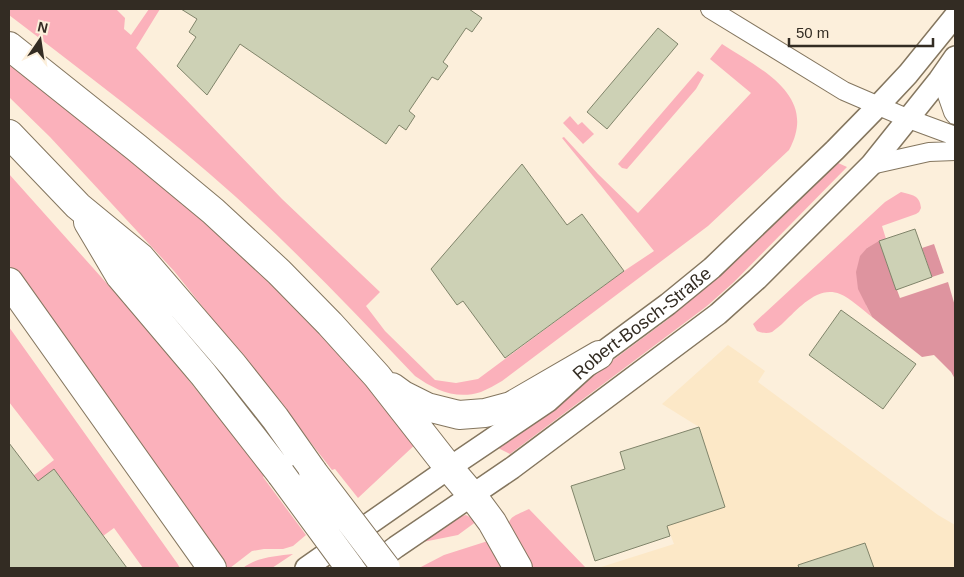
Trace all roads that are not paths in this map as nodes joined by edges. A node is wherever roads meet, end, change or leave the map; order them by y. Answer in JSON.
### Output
{"nodes":[{"id":1,"x":710,"y":9,"type":"edge"},
{"id":2,"x":955,"y":16,"type":"edge"},
{"id":3,"x":9,"y":46,"type":"edge"},
{"id":4,"x":952,"y":61,"type":"edge"},
{"id":5,"x":878,"y":106,"type":"junction"},
{"id":6,"x":955,"y":115,"type":"edge"},
{"id":7,"x":909,"y":119,"type":"junction"},
{"id":8,"x":9,"y":134,"type":"edge"},
{"id":9,"x":955,"y":136,"type":"edge"},
{"id":10,"x":955,"y":151,"type":"edge"},
{"id":11,"x":871,"y":166,"type":"junction"},
{"id":12,"x":78,"y":206,"type":"junction"},
{"id":13,"x":9,"y":282,"type":"edge"},
{"id":14,"x":599,"y":355,"type":"junction"},
{"id":15,"x":377,"y":376,"type":"junction"},
{"id":16,"x":449,"y":468,"type":"junction"},
{"id":17,"x":472,"y":495,"type":"junction"},
{"id":18,"x":391,"y":558,"type":"edge"},
{"id":19,"x":212,"y":568,"type":"edge"},
{"id":20,"x":306,"y":568,"type":"edge"},
{"id":21,"x":350,"y":568,"type":"edge"},
{"id":22,"x":368,"y":568,"type":"edge"},
{"id":23,"x":518,"y":568,"type":"edge"}],
"edges":[{"from":1,"to":5,"type":"street"},
{"from":2,"to":5,"type":"street","name":"Robert-Bosch-Straße"},
{"from":3,"to":15,"type":"highway"},
{"from":4,"to":6,"type":"street"},
{"from":4,"to":7,"type":"street","name":"Robert-Bosch-Straße"},
{"from":5,"to":7,"type":"street"},
{"from":5,"to":14,"type":"street","name":"Robert-Bosch-Straße"},
{"from":7,"to":9,"type":"street"},
{"from":7,"to":11,"type":"street","name":"Robert-Bosch-Straße"},
{"from":8,"to":12,"type":"highway"},
{"from":10,"to":11,"type":"street"},
{"from":11,"to":17,"type":"street","name":"Robert-Bosch-Straße"},
{"from":12,"to":18,"type":"highway","bridge":true},
{"from":12,"to":21,"type":"highway","bridge":true},
{"from":13,"to":19,"type":"highway"},
{"from":14,"to":15,"type":"highway"},
{"from":14,"to":16,"type":"street","name":"Robert-Bosch-Straße"},
{"from":15,"to":16,"type":"highway"},
{"from":16,"to":17,"type":"highway"},
{"from":16,"to":20,"type":"street","name":"Robert-Bosch-Straße"},
{"from":17,"to":18,"type":"street","name":"Robert-Bosch-Straße"},
{"from":17,"to":23,"type":"highway"},
{"from":18,"to":22,"type":"street","name":"Robert-Bosch-Straße"}]}
